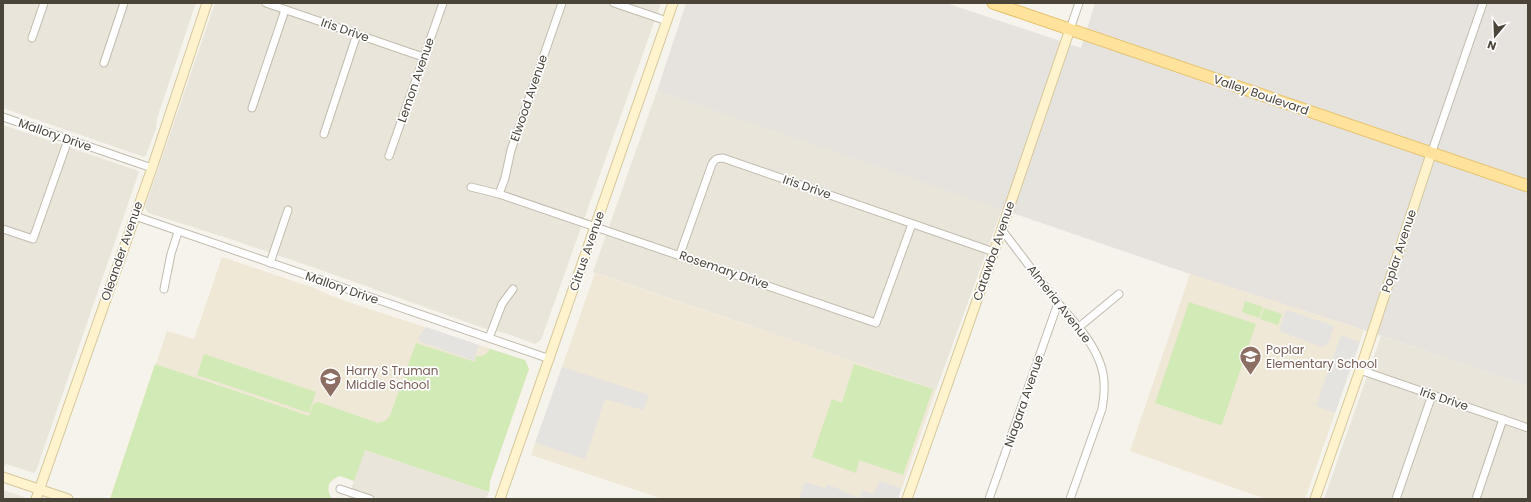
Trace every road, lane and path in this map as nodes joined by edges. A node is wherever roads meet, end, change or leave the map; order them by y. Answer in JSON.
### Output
{"nodes":[{"id":1,"x":44,"y":3,"type":"edge"},
{"id":2,"x":124,"y":3,"type":"edge"},
{"id":3,"x":207,"y":3,"type":"edge"},
{"id":4,"x":266,"y":3,"type":"edge"},
{"id":5,"x":443,"y":3,"type":"edge"},
{"id":6,"x":562,"y":3,"type":"edge"},
{"id":7,"x":614,"y":3,"type":"edge"},
{"id":8,"x":673,"y":3,"type":"edge"},
{"id":9,"x":993,"y":3,"type":"edge"},
{"id":10,"x":1079,"y":3,"type":"edge"},
{"id":11,"x":1483,"y":3,"type":"edge"},
{"id":12,"x":286,"y":10,"type":"junction"},
{"id":13,"x":666,"y":21,"type":"junction"},
{"id":14,"x":1070,"y":29,"type":"junction"},
{"id":15,"x":357,"y":34,"type":"junction"},
{"id":16,"x":32,"y":38,"type":"dead end"},
{"id":17,"x":424,"y":57,"type":"junction"},
{"id":18,"x":104,"y":63,"type":"dead end"},
{"id":19,"x":252,"y":108,"type":"dead end"},
{"id":20,"x":3,"y":117,"type":"edge"},
{"id":21,"x":324,"y":134,"type":"dead end"},
{"id":22,"x":68,"y":140,"type":"junction"},
{"id":23,"x":1431,"y":154,"type":"junction"},
{"id":24,"x":389,"y":156,"type":"dead end"},
{"id":25,"x":152,"y":168,"type":"junction"},
{"id":26,"x":1528,"y":186,"type":"edge"},
{"id":27,"x":471,"y":187,"type":"dead end"},
{"id":28,"x":499,"y":194,"type":"junction"},
{"id":29,"x":288,"y":210,"type":"dead end"},
{"id":30,"x":135,"y":216,"type":"junction"},
{"id":31,"x":912,"y":224,"type":"junction"},
{"id":32,"x":596,"y":226,"type":"junction"},
{"id":33,"x":3,"y":229,"type":"edge"},
{"id":34,"x":1002,"y":230,"type":"junction"},
{"id":35,"x":178,"y":232,"type":"junction"},
{"id":36,"x":994,"y":252,"type":"junction"},
{"id":37,"x":680,"y":254,"type":"junction"},
{"id":38,"x":270,"y":263,"type":"junction"},
{"id":39,"x":164,"y":289,"type":"dead end"},
{"id":40,"x":513,"y":289,"type":"dead end"},
{"id":41,"x":1119,"y":294,"type":"dead end"},
{"id":42,"x":1058,"y":303,"type":"junction"},
{"id":43,"x":1079,"y":327,"type":"junction"},
{"id":44,"x":489,"y":338,"type":"junction"},
{"id":45,"x":550,"y":359,"type":"junction"},
{"id":46,"x":1360,"y":370,"type":"junction"},
{"id":47,"x":1432,"y":395,"type":"junction"},
{"id":48,"x":1503,"y":419,"type":"junction"},
{"id":49,"x":1528,"y":428,"type":"edge"},
{"id":50,"x":3,"y":477,"type":"edge"},
{"id":51,"x":340,"y":489,"type":"dead end"},
{"id":52,"x":40,"y":490,"type":"junction"},
{"id":53,"x":36,"y":499,"type":"edge"},
{"id":54,"x":68,"y":499,"type":"edge"},
{"id":55,"x":370,"y":499,"type":"edge"},
{"id":56,"x":500,"y":499,"type":"edge"},
{"id":57,"x":907,"y":499,"type":"edge"},
{"id":58,"x":989,"y":499,"type":"edge"},
{"id":59,"x":1070,"y":499,"type":"edge"},
{"id":60,"x":1315,"y":499,"type":"edge"},
{"id":61,"x":1396,"y":499,"type":"edge"},
{"id":62,"x":1476,"y":499,"type":"edge"}],
"edges":[{"from":1,"to":16,"type":"street"},
{"from":2,"to":18,"type":"street"},
{"from":3,"to":25,"type":"street","name":"Oleander Avenue"},
{"from":4,"to":12,"type":"street","name":"Iris Drive"},
{"from":5,"to":17,"type":"street","name":"Lemon Avenue"},
{"from":6,"to":28,"type":"street","name":"Elwood Avenue"},
{"from":7,"to":13,"type":"street"},
{"from":8,"to":13,"type":"street","name":"Citrus Avenue"},
{"from":9,"to":14,"type":"main road","name":"Valley Boulevard"},
{"from":10,"to":14,"type":"street","name":"Catawba Avenue"},
{"from":11,"to":23,"type":"street","name":"Poplar Avenue"},
{"from":12,"to":15,"type":"street","name":"Iris Drive"},
{"from":12,"to":19,"type":"street"},
{"from":13,"to":32,"type":"street","name":"Citrus Avenue"},
{"from":14,"to":23,"type":"main road","name":"Valley Boulevard"},
{"from":14,"to":34,"type":"street","name":"Catawba Avenue"},
{"from":15,"to":17,"type":"street","name":"Iris Drive"},
{"from":15,"to":21,"type":"street"},
{"from":17,"to":24,"type":"street","name":"Lemon Avenue"},
{"from":20,"to":22,"type":"street","name":"Mallory Drive"},
{"from":22,"to":25,"type":"street","name":"Mallory Drive"},
{"from":22,"to":33,"type":"street"},
{"from":23,"to":26,"type":"main road","name":"Valley Boulevard"},
{"from":23,"to":46,"type":"street","name":"Poplar Avenue"},
{"from":25,"to":30,"type":"street","name":"Oleander Avenue"},
{"from":27,"to":28,"type":"street","name":"Rosemary Drive"},
{"from":28,"to":32,"type":"street","name":"Rosemary Drive"},
{"from":29,"to":38,"type":"street"},
{"from":30,"to":35,"type":"street","name":"Mallory Drive"},
{"from":30,"to":52,"type":"street","name":"Oleander Avenue"},
{"from":31,"to":36,"type":"street","name":"Iris Drive"},
{"from":31,"to":37,"type":"street","name":"Iris Drive"},
{"from":31,"to":37,"type":"street","name":"Rosemary Drive"},
{"from":32,"to":37,"type":"street","name":"Rosemary Drive"},
{"from":32,"to":45,"type":"street","name":"Citrus Avenue"},
{"from":34,"to":36,"type":"street","name":"Catawba Avenue"},
{"from":34,"to":42,"type":"street","name":"Almeria Avenue"},
{"from":35,"to":38,"type":"street","name":"Mallory Drive"},
{"from":35,"to":39,"type":"street"},
{"from":36,"to":57,"type":"street","name":"Catawba Avenue"},
{"from":38,"to":44,"type":"street","name":"Mallory Drive"},
{"from":40,"to":44,"type":"street"},
{"from":41,"to":43,"type":"street"},
{"from":42,"to":43,"type":"street","name":"Almeria Avenue"},
{"from":42,"to":58,"type":"street","name":"Niagara Avenue"},
{"from":43,"to":59,"type":"street","name":"Almeria Avenue"},
{"from":44,"to":45,"type":"street","name":"Mallory Drive"},
{"from":45,"to":56,"type":"street","name":"Citrus Avenue"},
{"from":46,"to":47,"type":"street","name":"Iris Drive"},
{"from":46,"to":60,"type":"street","name":"Poplar Avenue"},
{"from":47,"to":48,"type":"street","name":"Iris Drive"},
{"from":47,"to":61,"type":"street"},
{"from":48,"to":49,"type":"street","name":"Iris Drive"},
{"from":48,"to":62,"type":"street"},
{"from":50,"to":52,"type":"street"},
{"from":51,"to":55,"type":"street"},
{"from":52,"to":53,"type":"street","name":"Oleander Avenue"},
{"from":52,"to":54,"type":"street"}]}
